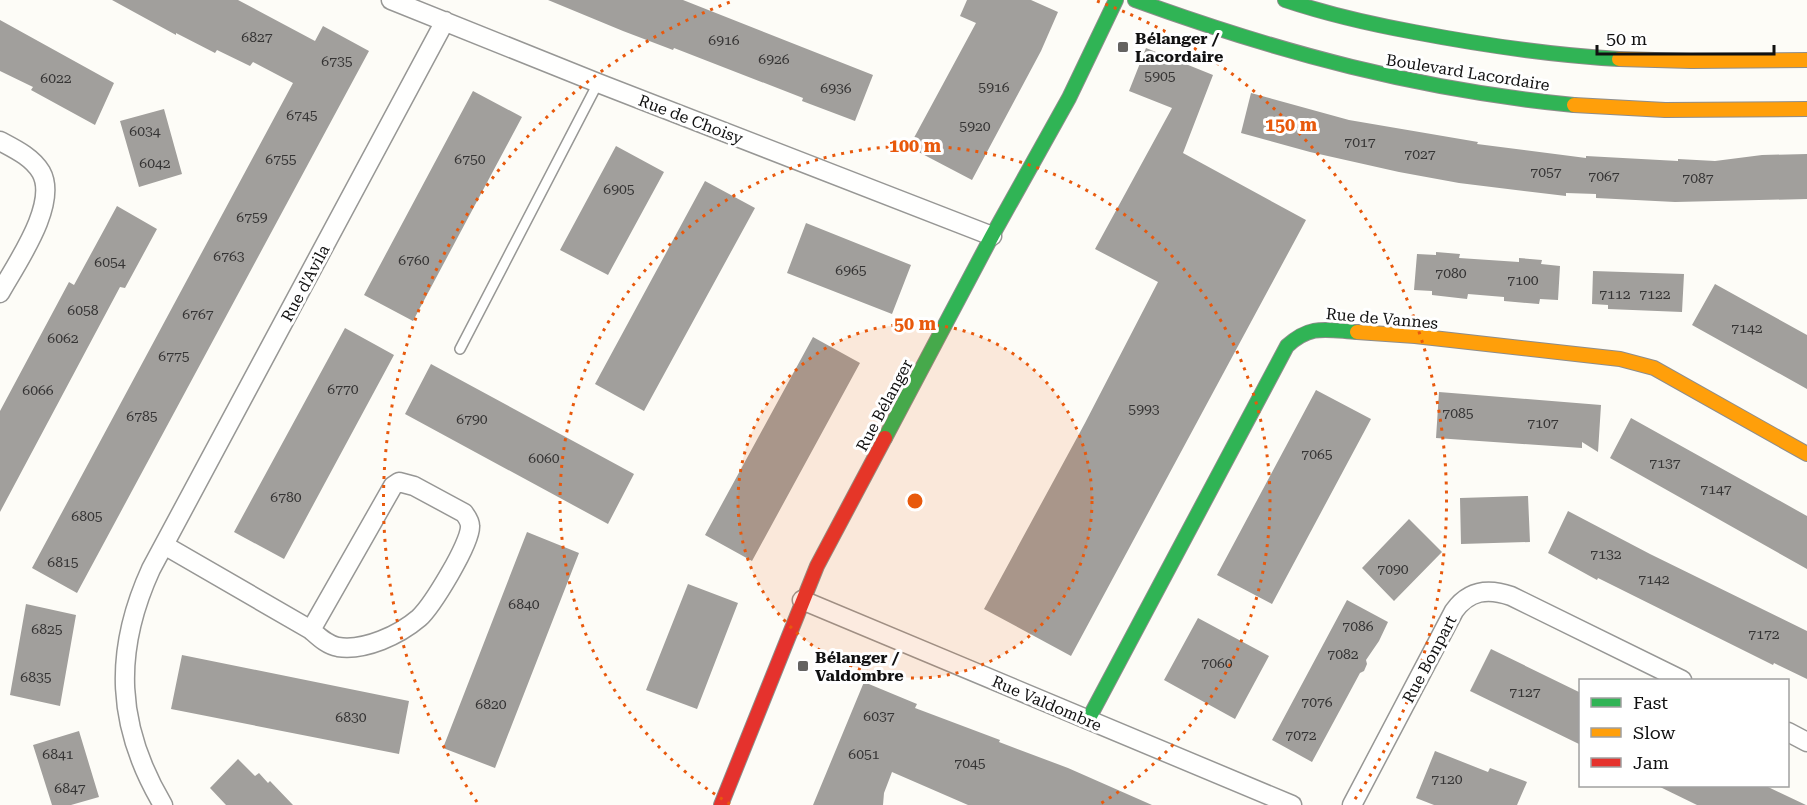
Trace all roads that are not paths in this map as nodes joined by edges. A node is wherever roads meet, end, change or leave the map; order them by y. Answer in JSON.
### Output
{"nodes":[{"id":1,"x":391,"y":0,"type":"edge"},
{"id":2,"x":1116,"y":0,"type":"edge"},
{"id":3,"x":1135,"y":0,"type":"edge"},
{"id":4,"x":1286,"y":0,"type":"edge"},
{"id":5,"x":445,"y":21,"type":"junction"},
{"id":6,"x":1807,"y":60,"type":"edge"},
{"id":7,"x":598,"y":83,"type":"junction"},
{"id":8,"x":1807,"y":109,"type":"edge"},
{"id":9,"x":0,"y":141,"type":"edge"},
{"id":10,"x":992,"y":236,"type":"junction"},
{"id":11,"x":0,"y":293,"type":"edge"},
{"id":12,"x":460,"y":350,"type":"dead end"},
{"id":13,"x":1807,"y":454,"type":"edge"},
{"id":14,"x":165,"y":545,"type":"junction"},
{"id":15,"x":802,"y":600,"type":"junction"},
{"id":16,"x":311,"y":630,"type":"junction"},
{"id":17,"x":1678,"y":679,"type":"edge"},
{"id":18,"x":1088,"y":720,"type":"junction"},
{"id":19,"x":1789,"y":733,"type":"edge"},
{"id":20,"x":1807,"y":742,"type":"edge"},
{"id":21,"x":163,"y":805,"type":"edge"},
{"id":22,"x":721,"y":805,"type":"edge"},
{"id":23,"x":1292,"y":805,"type":"edge"},
{"id":24,"x":1352,"y":805,"type":"edge"}],
"edges":[{"from":1,"to":5,"type":"street","name":"Rue de Choisy"},
{"from":2,"to":10,"type":"street","name":"Rue Bélanger"},
{"from":3,"to":8,"type":"street","name":"Boulevard Lacordaire"},
{"from":4,"to":6,"type":"street","name":"Boulevard Lacordaire"},
{"from":5,"to":7,"type":"street","name":"Rue de Choisy"},
{"from":5,"to":14,"type":"street","name":"Rue d'Avila"},
{"from":7,"to":10,"type":"street","name":"Rue de Choisy"},
{"from":7,"to":12,"type":"lane"},
{"from":9,"to":11,"type":"street"},
{"from":10,"to":15,"type":"street","name":"Rue Bélanger"},
{"from":13,"to":18,"type":"street","name":"Rue de Vannes"},
{"from":14,"to":16,"type":"street"},
{"from":14,"to":21,"type":"street","name":"Rue d'Avila"},
{"from":15,"to":18,"type":"street","name":"Rue Valdombre"},
{"from":15,"to":22,"type":"street","name":"Rue Bélanger"},
{"from":16,"to":16,"type":"street"},
{"from":17,"to":24,"type":"street","name":"Rue Bonpart"},
{"from":18,"to":23,"type":"street","name":"Rue Valdombre"},
{"from":19,"to":20,"type":"street"}]}
